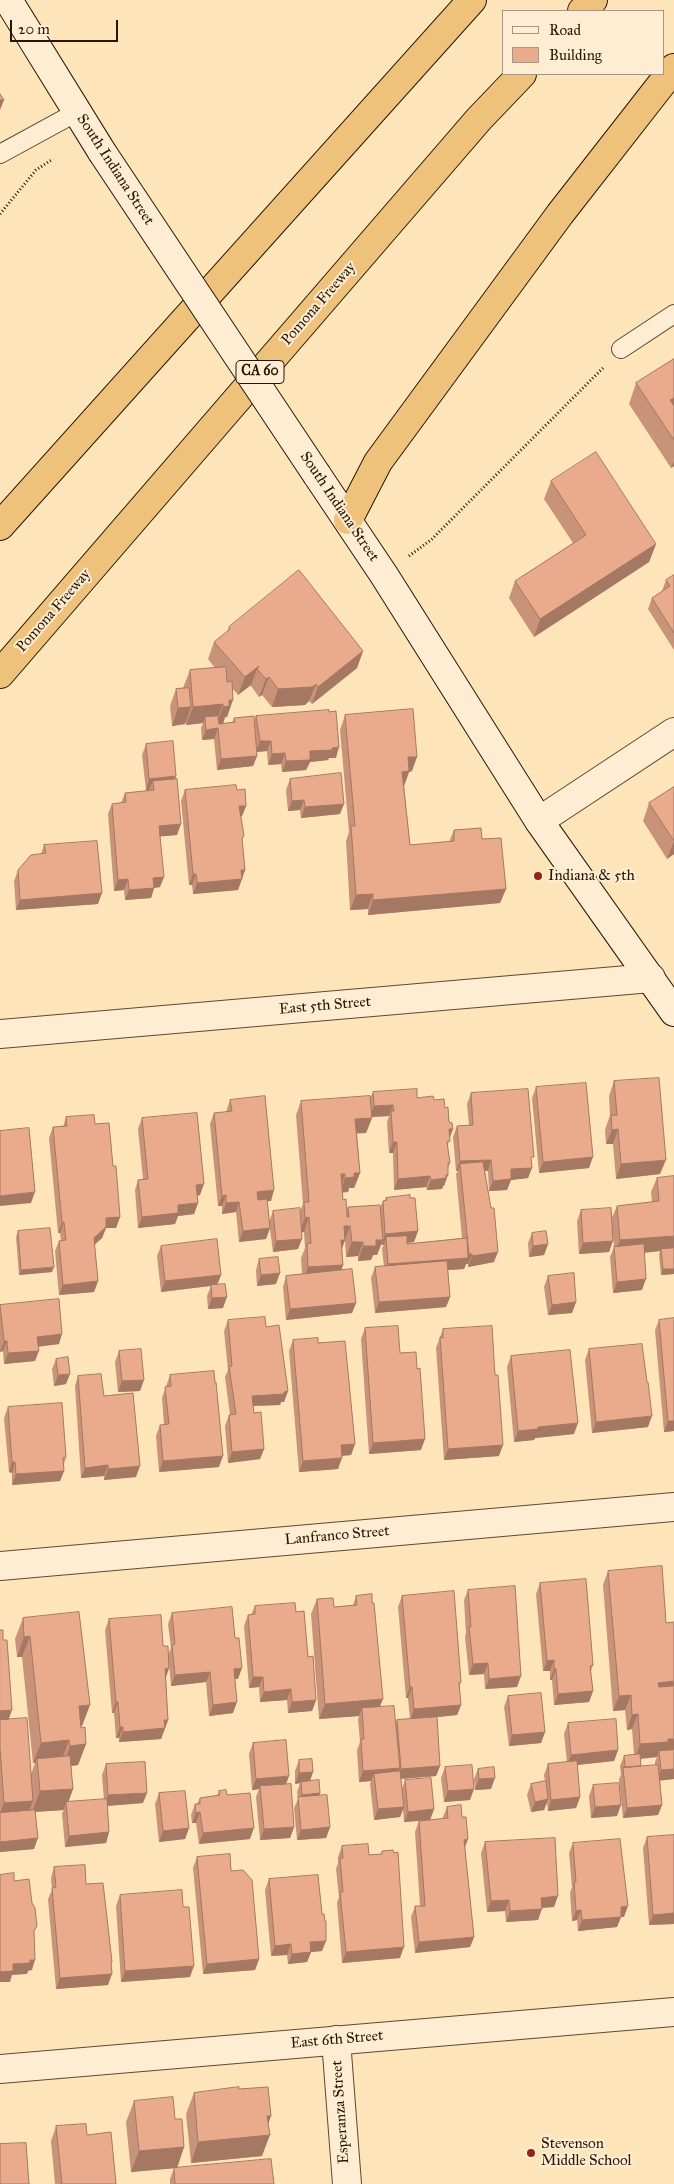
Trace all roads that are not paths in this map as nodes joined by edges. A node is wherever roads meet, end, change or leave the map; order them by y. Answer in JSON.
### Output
{"nodes":[{"id":1,"x":8,"y":0,"type":"edge"},
{"id":2,"x":472,"y":0,"type":"edge"},
{"id":3,"x":593,"y":0,"type":"edge"},
{"id":4,"x":583,"y":10,"type":"edge"},
{"id":5,"x":674,"y":68,"type":"edge"},
{"id":6,"x":521,"y":75,"type":"edge"},
{"id":7,"x":77,"y":112,"type":"junction"},
{"id":8,"x":0,"y":154,"type":"edge"},
{"id":9,"x":674,"y":314,"type":"edge"},
{"id":10,"x":621,"y":350,"type":"road end"},
{"id":11,"x":348,"y":520,"type":"junction"},
{"id":12,"x":0,"y":526,"type":"edge"},
{"id":13,"x":0,"y":674,"type":"edge"},
{"id":14,"x":674,"y":732,"type":"edge"},
{"id":15,"x":540,"y":821,"type":"junction"},
{"id":16,"x":651,"y":978,"type":"junction"},
{"id":17,"x":674,"y":1012,"type":"edge"},
{"id":18,"x":0,"y":1034,"type":"edge"},
{"id":19,"x":674,"y":1507,"type":"edge"},
{"id":20,"x":0,"y":1566,"type":"edge"},
{"id":21,"x":674,"y":2012,"type":"edge"},
{"id":22,"x":336,"y":2040,"type":"junction"},
{"id":23,"x":0,"y":2069,"type":"edge"},
{"id":24,"x":347,"y":2184,"type":"edge"}],
"edges":[{"from":1,"to":7,"type":"street","name":"South Indiana Street"},
{"from":2,"to":12,"type":"highway"},
{"from":3,"to":4,"type":"highway"},
{"from":5,"to":11,"type":"highway"},
{"from":6,"to":13,"type":"highway","name":"Pomona Freeway","number":"CA 60"},
{"from":7,"to":8,"type":"lane"},
{"from":7,"to":11,"type":"street","name":"South Indiana Street","bridge":true},
{"from":9,"to":10,"type":"lane"},
{"from":11,"to":15,"type":"street","name":"South Indiana Street"},
{"from":14,"to":15,"type":"street"},
{"from":15,"to":16,"type":"street","name":"South Indiana Street"},
{"from":16,"to":17,"type":"street","name":"South Indiana Street"},
{"from":16,"to":18,"type":"street","name":"East 5th Street"},
{"from":19,"to":20,"type":"street","name":"Lanfranco Street"},
{"from":21,"to":22,"type":"street","name":"East 6th Street"},
{"from":22,"to":23,"type":"street","name":"East 6th Street"},
{"from":22,"to":24,"type":"street","name":"Esperanza Street"}]}
